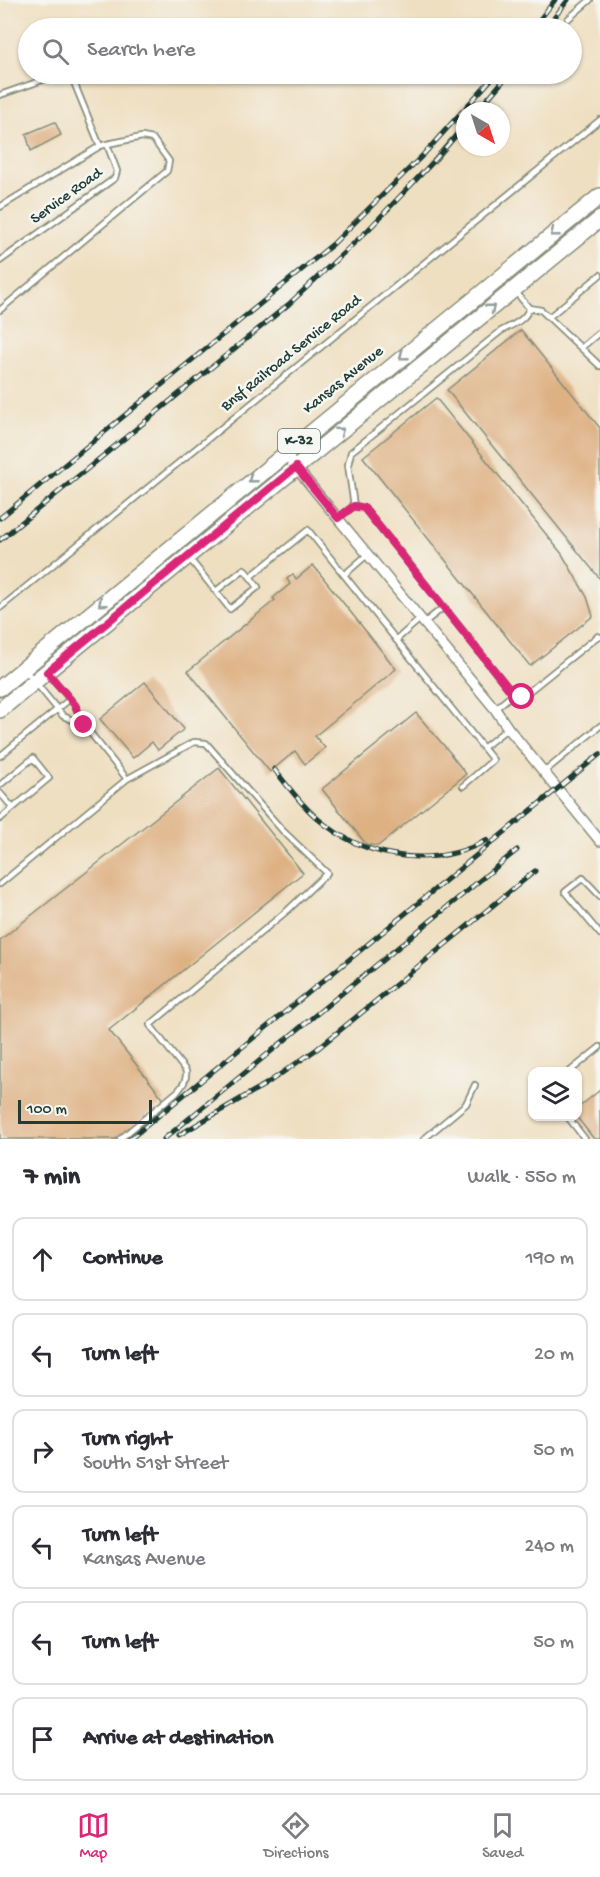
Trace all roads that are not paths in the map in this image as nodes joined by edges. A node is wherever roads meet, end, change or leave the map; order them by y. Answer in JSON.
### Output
{"nodes":[{"id":1,"x":590,"y":0,"type":"edge"},
{"id":2,"x":569,"y":18,"type":"edge"},
{"id":3,"x":31,"y":84,"type":"edge"},
{"id":4,"x":75,"y":84,"type":"edge"},
{"id":5,"x":0,"y":95,"type":"edge"},
{"id":6,"x":600,"y":120,"type":"edge"},
{"id":7,"x":108,"y":144,"type":"junction"},
{"id":8,"x":100,"y":146,"type":"junction"},
{"id":9,"x":600,"y":196,"type":"edge"},
{"id":10,"x":0,"y":207,"type":"edge"},
{"id":11,"x":586,"y":207,"type":"junction"},
{"id":12,"x":599,"y":222,"type":"edge"},
{"id":13,"x":0,"y":261,"type":"edge"},
{"id":14,"x":600,"y":275,"type":"edge"},
{"id":15,"x":514,"y":289,"type":"junction"},
{"id":16,"x":529,"y":308,"type":"junction"},
{"id":17,"x":0,"y":310,"type":"edge"},
{"id":18,"x":549,"y":317,"type":"junction"},
{"id":19,"x":600,"y":332,"type":"edge"},
{"id":20,"x":581,"y":348,"type":"junction"},
{"id":21,"x":600,"y":366,"type":"edge"},
{"id":22,"x":284,"y":453,"type":"junction"},
{"id":23,"x":296,"y":467,"type":"junction"},
{"id":24,"x":354,"y":506,"type":"junction"},
{"id":25,"x":338,"y":518,"type":"junction"},
{"id":26,"x":176,"y":542,"type":"junction"},
{"id":27,"x":367,"y":555,"type":"junction"},
{"id":28,"x":187,"y":556,"type":"junction"},
{"id":29,"x":344,"y":575,"type":"junction"},
{"id":30,"x":250,"y":577,"type":"junction"},
{"id":31,"x":216,"y":591,"type":"junction"},
{"id":32,"x":444,"y":607,"type":"junction"},
{"id":33,"x":0,"y":608,"type":"edge"},
{"id":34,"x":421,"y":621,"type":"junction"},
{"id":35,"x":600,"y":638,"type":"edge"},
{"id":36,"x":396,"y":640,"type":"junction"},
{"id":37,"x":24,"y":668,"type":"junction"},
{"id":38,"x":41,"y":677,"type":"junction"},
{"id":39,"x":0,"y":688,"type":"edge"},
{"id":40,"x":513,"y":694,"type":"junction"},
{"id":41,"x":69,"y":699,"type":"junction"},
{"id":42,"x":57,"y":709,"type":"junction"},
{"id":43,"x":495,"y":709,"type":"junction"},
{"id":44,"x":0,"y":710,"type":"edge"},
{"id":45,"x":84,"y":725,"type":"junction"},
{"id":46,"x":600,"y":726,"type":"edge"},
{"id":47,"x":508,"y":728,"type":"junction"},
{"id":48,"x":483,"y":748,"type":"junction"},
{"id":49,"x":0,"y":756,"type":"edge"},
{"id":50,"x":544,"y":772,"type":"junction"},
{"id":51,"x":127,"y":779,"type":"junction"},
{"id":52,"x":0,"y":784,"type":"edge"},
{"id":53,"x":463,"y":786,"type":"dead end"},
{"id":54,"x":0,"y":793,"type":"edge"},
{"id":55,"x":13,"y":808,"type":"junction"},
{"id":56,"x":0,"y":819,"type":"edge"},
{"id":57,"x":600,"y":841,"type":"edge"},
{"id":58,"x":0,"y":884,"type":"edge"},
{"id":59,"x":600,"y":896,"type":"edge"},
{"id":60,"x":600,"y":934,"type":"edge"},
{"id":61,"x":600,"y":1047,"type":"edge"},
{"id":62,"x":574,"y":1067,"type":"edge"},
{"id":63,"x":475,"y":1085,"type":"dead end"},
{"id":64,"x":571,"y":1121,"type":"edge"},
{"id":65,"x":120,"y":1139,"type":"edge"},
{"id":66,"x":424,"y":1139,"type":"edge"},
{"id":67,"x":585,"y":1139,"type":"edge"}],
"edges":[{"from":1,"to":2,"type":"lane"},
{"from":3,"to":5,"type":"lane","name":"Service Road"},
{"from":4,"to":8,"type":"lane","name":"Service Road"},
{"from":6,"to":33,"type":"lane","name":"Bnsf Railroad Service Road"},
{"from":7,"to":8,"type":"lane","name":"Service Road"},
{"from":7,"to":13,"type":"lane","name":"Service Road"},
{"from":7,"to":17,"type":"lane"},
{"from":8,"to":10,"type":"lane","name":"Service Road"},
{"from":9,"to":11,"type":"main road","name":"Kansas Avenue","number":"K-32"},
{"from":11,"to":12,"type":"lane"},
{"from":11,"to":22,"type":"main road","name":"Kansas Avenue","number":"K-32","one_way":true},
{"from":12,"to":15,"type":"main road","number":"K-32"},
{"from":14,"to":18,"type":"lane"},
{"from":15,"to":16,"type":"lane"},
{"from":23,"to":15,"type":"main road","number":"K-32","one_way":true},
{"from":16,"to":18,"type":"lane"},
{"from":16,"to":24,"type":"lane"},
{"from":18,"to":20,"type":"lane"},
{"from":19,"to":20,"type":"lane"},
{"from":20,"to":21,"type":"lane"},
{"from":22,"to":23,"type":"street"},
{"from":22,"to":26,"type":"main road","name":"Kansas Avenue","number":"K-32","one_way":true},
{"from":23,"to":25,"type":"street"},
{"from":23,"to":28,"type":"main road","number":"K-32"},
{"from":24,"to":25,"type":"lane"},
{"from":24,"to":32,"type":"lane"},
{"from":25,"to":27,"type":"street"},
{"from":26,"to":28,"type":"lane"},
{"from":26,"to":37,"type":"main road","name":"Kansas Avenue","number":"K-32","one_way":true},
{"from":27,"to":29,"type":"lane"},
{"from":27,"to":34,"type":"street"},
{"from":28,"to":31,"type":"lane"},
{"from":28,"to":38,"type":"main road","number":"K-32"},
{"from":29,"to":30,"type":"lane"},
{"from":29,"to":36,"type":"lane"},
{"from":30,"to":31,"type":"lane"},
{"from":30,"to":31,"type":"lane"},
{"from":32,"to":34,"type":"lane"},
{"from":32,"to":40,"type":"lane"},
{"from":34,"to":36,"type":"lane"},
{"from":34,"to":43,"type":"street"},
{"from":35,"to":40,"type":"lane"},
{"from":36,"to":48,"type":"lane"},
{"from":37,"to":38,"type":"lane"},
{"from":37,"to":39,"type":"main road","name":"Kansas Avenue","number":"K-32"},
{"from":38,"to":41,"type":"lane"},
{"from":38,"to":42,"type":"lane"},
{"from":38,"to":44,"type":"main road","number":"K-32"},
{"from":40,"to":43,"type":"lane"},
{"from":41,"to":42,"type":"lane"},
{"from":41,"to":45,"type":"lane"},
{"from":42,"to":45,"type":"lane"},
{"from":42,"to":49,"type":"lane"},
{"from":43,"to":47,"type":"street"},
{"from":45,"to":51,"type":"lane"},
{"from":46,"to":50,"type":"lane"},
{"from":47,"to":48,"type":"lane"},
{"from":47,"to":50,"type":"street"},
{"from":48,"to":53,"type":"lane"},
{"from":50,"to":57,"type":"street"},
{"from":51,"to":58,"type":"lane"},
{"from":51,"to":65,"type":"lane"},
{"from":52,"to":55,"type":"lane"},
{"from":54,"to":55,"type":"lane"},
{"from":55,"to":56,"type":"lane"},
{"from":59,"to":60,"type":"lane"},
{"from":61,"to":62,"type":"lane"},
{"from":63,"to":66,"type":"lane"},
{"from":64,"to":67,"type":"lane"}]}
